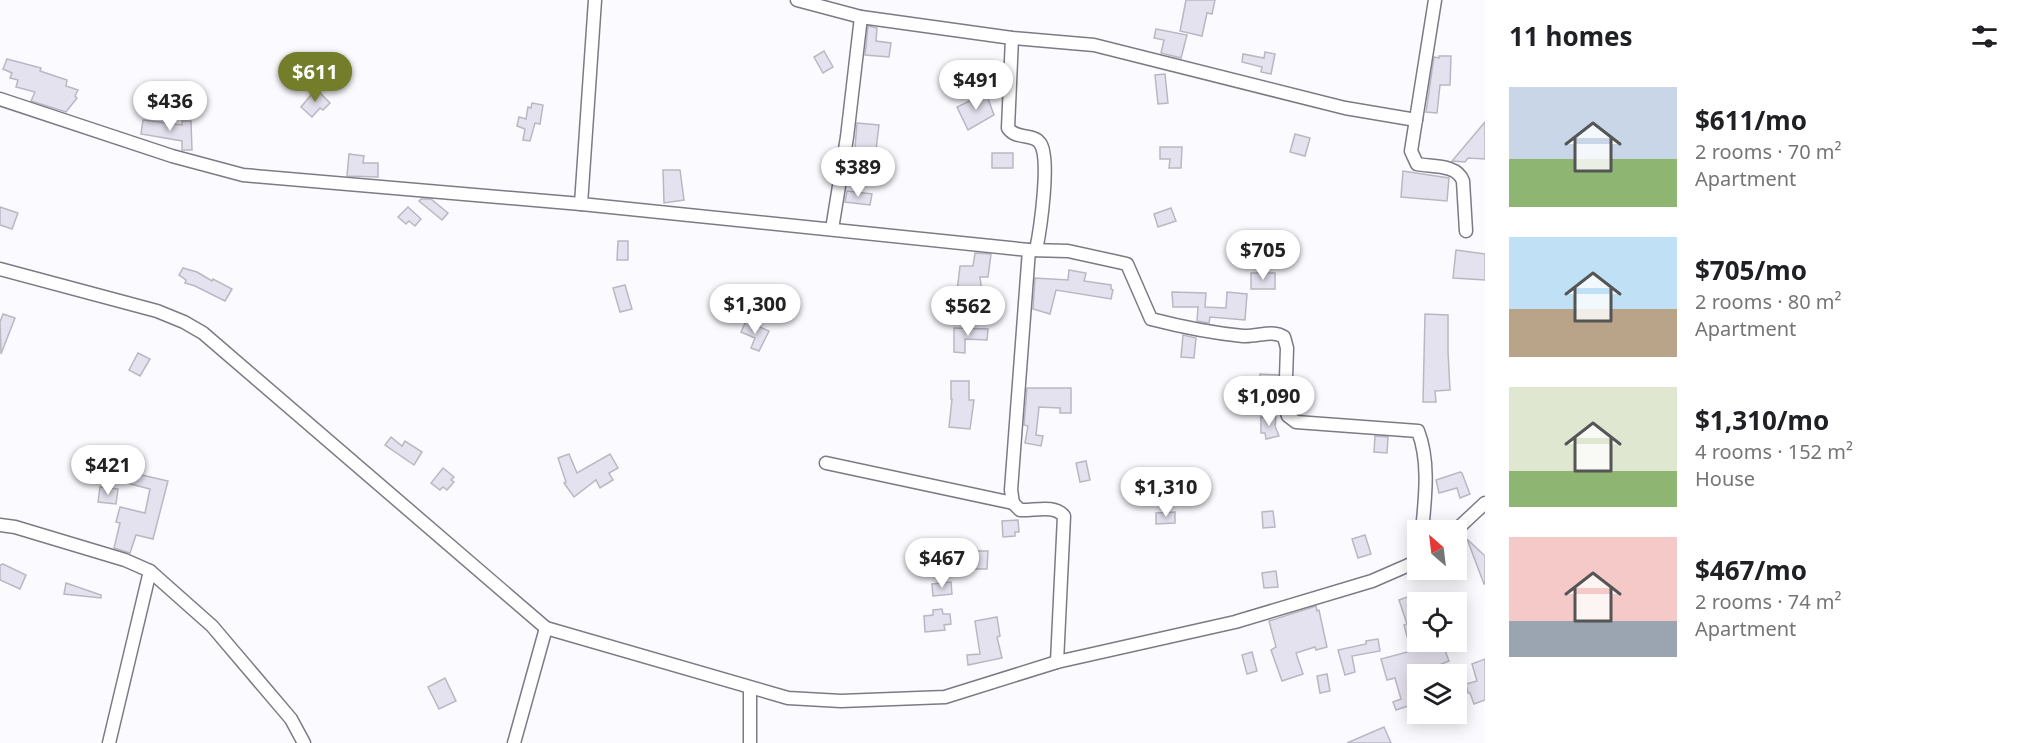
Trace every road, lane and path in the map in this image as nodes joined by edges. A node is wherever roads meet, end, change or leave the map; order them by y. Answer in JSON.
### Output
{"nodes":[{"id":1,"x":595,"y":0,"type":"edge"},
{"id":2,"x":797,"y":0,"type":"edge"},
{"id":3,"x":1435,"y":0,"type":"edge"},
{"id":4,"x":861,"y":16,"type":"junction"},
{"id":5,"x":1012,"y":38,"type":"junction"},
{"id":6,"x":0,"y":99,"type":"edge"},
{"id":7,"x":1416,"y":120,"type":"junction"},
{"id":8,"x":581,"y":204,"type":"junction"},
{"id":9,"x":832,"y":229,"type":"junction"},
{"id":10,"x":1466,"y":231,"type":"dead end"},
{"id":11,"x":1032,"y":250,"type":"junction"},
{"id":12,"x":0,"y":269,"type":"edge"},
{"id":13,"x":826,"y":463,"type":"dead end"},
{"id":14,"x":1013,"y":503,"type":"junction"},
{"id":15,"x":1485,"y":503,"type":"edge"},
{"id":16,"x":1423,"y":520,"type":"edge"},
{"id":17,"x":1467,"y":520,"type":"edge"},
{"id":18,"x":0,"y":525,"type":"edge"},
{"id":19,"x":1407,"y":566,"type":"edge"},
{"id":20,"x":150,"y":571,"type":"junction"},
{"id":21,"x":546,"y":628,"type":"junction"},
{"id":22,"x":1056,"y":662,"type":"junction"},
{"id":23,"x":750,"y":688,"type":"junction"},
{"id":24,"x":109,"y":743,"type":"edge"},
{"id":25,"x":304,"y":743,"type":"edge"},
{"id":26,"x":514,"y":743,"type":"edge"},
{"id":27,"x":750,"y":743,"type":"edge"}],
"edges":[{"from":1,"to":8,"type":"street"},
{"from":2,"to":4,"type":"street"},
{"from":3,"to":7,"type":"street"},
{"from":4,"to":5,"type":"street"},
{"from":4,"to":9,"type":"street"},
{"from":5,"to":7,"type":"street"},
{"from":5,"to":11,"type":"street"},
{"from":6,"to":8,"type":"street"},
{"from":7,"to":10,"type":"street"},
{"from":8,"to":9,"type":"street"},
{"from":9,"to":11,"type":"street"},
{"from":11,"to":14,"type":"street"},
{"from":11,"to":16,"type":"street"},
{"from":12,"to":21,"type":"street"},
{"from":13,"to":14,"type":"street"},
{"from":14,"to":22,"type":"street"},
{"from":15,"to":17,"type":"street"},
{"from":18,"to":20,"type":"street"},
{"from":19,"to":22,"type":"street"},
{"from":20,"to":24,"type":"street"},
{"from":20,"to":25,"type":"street"},
{"from":21,"to":23,"type":"street"},
{"from":21,"to":26,"type":"street"},
{"from":22,"to":23,"type":"street"},
{"from":23,"to":27,"type":"street"}]}
